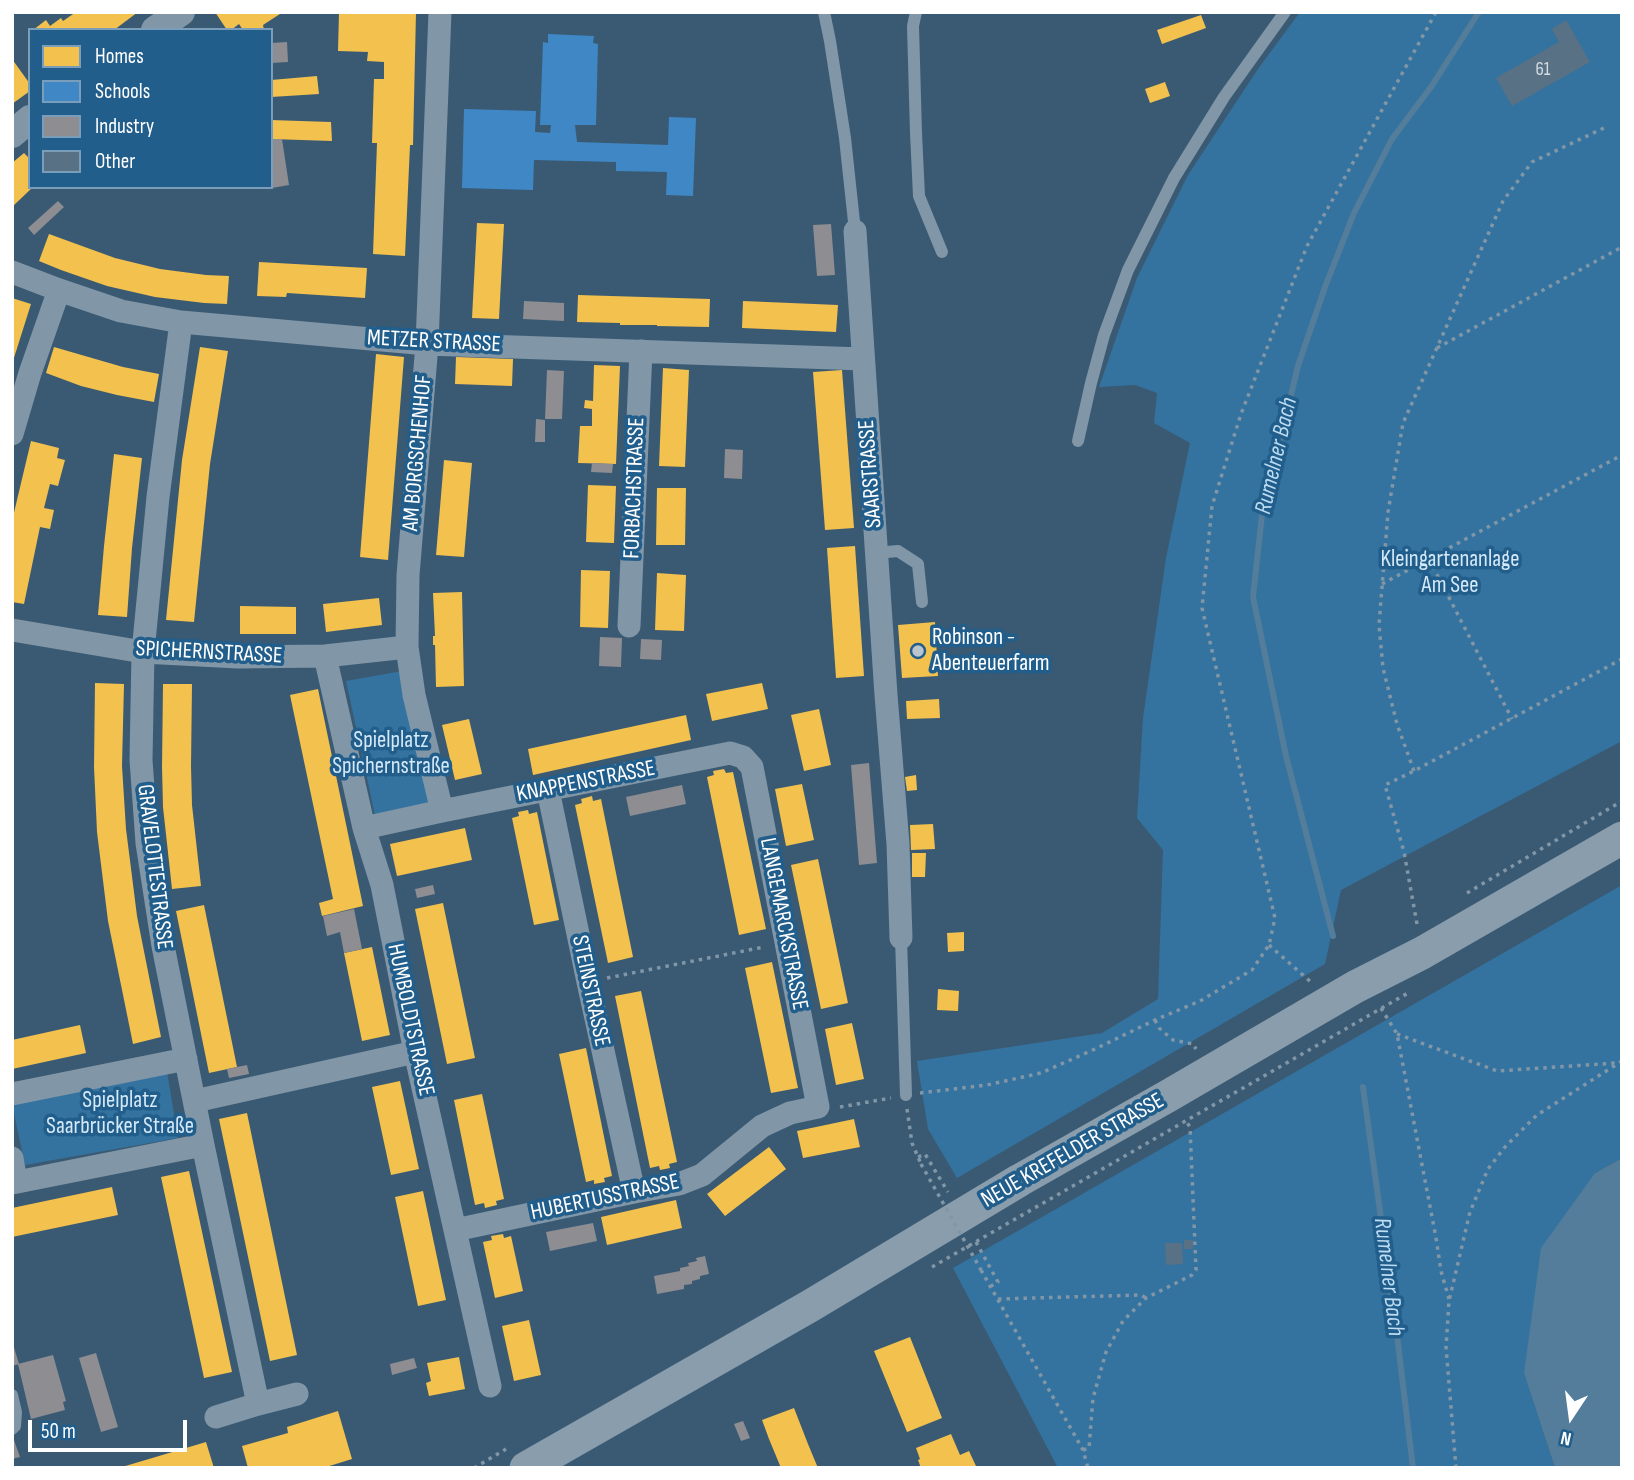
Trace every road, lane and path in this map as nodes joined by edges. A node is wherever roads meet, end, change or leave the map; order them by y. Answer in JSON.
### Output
{"nodes":[{"id":1,"x":181,"y":12,"type":"edge"},
{"id":2,"x":440,"y":12,"type":"edge"},
{"id":3,"x":824,"y":12,"type":"edge"},
{"id":4,"x":916,"y":12,"type":"edge"},
{"id":5,"x":1285,"y":12,"type":"edge"},
{"id":6,"x":1436,"y":12,"type":"edge"},
{"id":7,"x":158,"y":28,"type":"edge"},
{"id":8,"x":28,"y":121,"type":"edge"},
{"id":9,"x":1606,"y":127,"type":"dead end"},
{"id":10,"x":12,"y":134,"type":"edge"},
{"id":11,"x":855,"y":231,"type":"joint"},
{"id":12,"x":1622,"y":247,"type":"edge"},
{"id":13,"x":942,"y":252,"type":"dead end"},
{"id":14,"x":12,"y":272,"type":"edge"},
{"id":15,"x":59,"y":290,"type":"junction"},
{"id":16,"x":181,"y":321,"type":"junction"},
{"id":17,"x":427,"y":344,"type":"junction"},
{"id":18,"x":1435,"y":349,"type":"junction"},
{"id":19,"x":641,"y":351,"type":"junction"},
{"id":20,"x":863,"y":359,"type":"junction"},
{"id":21,"x":12,"y":434,"type":"edge"},
{"id":22,"x":1078,"y":441,"type":"dead end"},
{"id":23,"x":1622,"y":455,"type":"edge"},
{"id":24,"x":876,"y":553,"type":"junction"},
{"id":25,"x":1429,"y":559,"type":"junction"},
{"id":26,"x":1382,"y":584,"type":"junction"},
{"id":27,"x":922,"y":602,"type":"dead end"},
{"id":28,"x":629,"y":626,"type":"dead end"},
{"id":29,"x":12,"y":630,"type":"edge"},
{"id":30,"x":407,"y":648,"type":"junction"},
{"id":31,"x":143,"y":652,"type":"junction"},
{"id":32,"x":325,"y":656,"type":"junction"},
{"id":33,"x":1622,"y":659,"type":"edge"},
{"id":34,"x":1512,"y":719,"type":"junction"},
{"id":35,"x":730,"y":753,"type":"joint"},
{"id":36,"x":1414,"y":771,"type":"junction"},
{"id":37,"x":548,"y":790,"type":"junction"},
{"id":38,"x":442,"y":811,"type":"junction"},
{"id":39,"x":364,"y":828,"type":"junction"},
{"id":40,"x":1622,"y":838,"type":"edge"},
{"id":41,"x":901,"y":938,"type":"joint"},
{"id":42,"x":787,"y":943,"type":"junction"},
{"id":43,"x":1269,"y":945,"type":"junction"},
{"id":44,"x":1422,"y":953,"type":"junction"},
{"id":45,"x":587,"y":982,"type":"junction"},
{"id":46,"x":1312,"y":983,"type":"dead end"},
{"id":47,"x":1415,"y":989,"type":"dead end"},
{"id":48,"x":1381,"y":1008,"type":"junction"},
{"id":49,"x":1155,"y":1020,"type":"junction"},
{"id":50,"x":1397,"y":1034,"type":"junction"},
{"id":51,"x":1197,"y":1050,"type":"dead end"},
{"id":52,"x":415,"y":1052,"type":"junction"},
{"id":53,"x":186,"y":1059,"type":"junction"},
{"id":54,"x":1619,"y":1062,"type":"edge"},
{"id":55,"x":12,"y":1094,"type":"edge"},
{"id":56,"x":906,"y":1095,"type":"junction"},
{"id":57,"x":195,"y":1101,"type":"junction"},
{"id":58,"x":818,"y":1107,"type":"junction"},
{"id":59,"x":1186,"y":1121,"type":"junction"},
{"id":60,"x":203,"y":1145,"type":"junction"},
{"id":61,"x":918,"y":1157,"type":"junction"},
{"id":62,"x":12,"y":1158,"type":"edge"},
{"id":63,"x":14,"y":1183,"type":"edge"},
{"id":64,"x":634,"y":1192,"type":"junction"},
{"id":65,"x":948,"y":1192,"type":"dead end"},
{"id":66,"x":455,"y":1230,"type":"junction"},
{"id":67,"x":976,"y":1241,"type":"junction"},
{"id":68,"x":929,"y":1269,"type":"dead end"},
{"id":69,"x":991,"y":1286,"type":"junction"},
{"id":70,"x":998,"y":1298,"type":"junction"},
{"id":71,"x":1146,"y":1298,"type":"junction"},
{"id":72,"x":1449,"y":1301,"type":"junction"},
{"id":73,"x":490,"y":1386,"type":"dead end"},
{"id":74,"x":297,"y":1394,"type":"dead end"},
{"id":75,"x":12,"y":1395,"type":"edge"},
{"id":76,"x":258,"y":1404,"type":"junction"},
{"id":77,"x":216,"y":1417,"type":"dead end"},
{"id":78,"x":12,"y":1429,"type":"edge"},
{"id":79,"x":1083,"y":1450,"type":"junction"},
{"id":80,"x":526,"y":1468,"type":"edge"},
{"id":81,"x":1088,"y":1468,"type":"edge"},
{"id":82,"x":1456,"y":1468,"type":"edge"}],
"edges":[{"from":1,"to":7,"type":"street"},
{"from":2,"to":17,"type":"street","name":"AM BORGSCHENHOF"},
{"from":3,"to":11,"type":"lane","name":"SAARSTRASSE"},
{"from":4,"to":13,"type":"lane"},
{"from":5,"to":22,"type":"lane"},
{"from":6,"to":43,"type":"path"},
{"from":8,"to":10,"type":"street"},
{"from":9,"to":18,"type":"path"},
{"from":11,"to":20,"type":"street","name":"SAARSTRASSE"},
{"from":12,"to":18,"type":"path"},
{"from":14,"to":15,"type":"street","name":"METZER STRASSE"},
{"from":15,"to":16,"type":"street","name":"METZER STRASSE"},
{"from":15,"to":21,"type":"street"},
{"from":16,"to":17,"type":"street","name":"METZER STRASSE"},
{"from":16,"to":31,"type":"street","name":"GRAVELOTTESTRASSE"},
{"from":17,"to":19,"type":"street","name":"METZER STRASSE"},
{"from":17,"to":30,"type":"street","name":"AM BORGSCHENHOF"},
{"from":18,"to":26,"type":"path"},
{"from":19,"to":20,"type":"street","name":"METZER STRASSE"},
{"from":19,"to":28,"type":"street","name":"FORBACHSTRASSE"},
{"from":20,"to":24,"type":"street","name":"SAARSTRASSE"},
{"from":23,"to":25,"type":"path"},
{"from":24,"to":27,"type":"lane"},
{"from":24,"to":41,"type":"street","name":"SAARSTRASSE"},
{"from":25,"to":26,"type":"path"},
{"from":25,"to":34,"type":"path"},
{"from":26,"to":36,"type":"path"},
{"from":29,"to":31,"type":"street","name":"SPICHERNSTRASSE"},
{"from":30,"to":32,"type":"street","name":"SPICHERNSTRASSE"},
{"from":30,"to":38,"type":"street","name":"AM BORGSCHENHOF"},
{"from":31,"to":32,"type":"street","name":"SPICHERNSTRASSE"},
{"from":31,"to":53,"type":"street","name":"GRAVELOTTESTRASSE"},
{"from":32,"to":39,"type":"street","name":"HUMBOLDTSTRASSE"},
{"from":33,"to":34,"type":"path"},
{"from":34,"to":36,"type":"path"},
{"from":35,"to":37,"type":"street","name":"KNAPPENSTRASSE"},
{"from":35,"to":42,"type":"street","name":"LANGEMARCKSTRASSE"},
{"from":36,"to":44,"type":"path"},
{"from":37,"to":38,"type":"street","name":"KNAPPENSTRASSE"},
{"from":37,"to":45,"type":"street","name":"STEINSTRASSE"},
{"from":38,"to":39,"type":"street"},
{"from":39,"to":52,"type":"street","name":"HUMBOLDTSTRASSE"},
{"from":40,"to":44,"type":"main road","name":"NEUE KREFELDER STRASSE"},
{"from":41,"to":56,"type":"lane"},
{"from":42,"to":45,"type":"path"},
{"from":42,"to":58,"type":"street","name":"LANGEMARCKSTRASSE"},
{"from":43,"to":46,"type":"path"},
{"from":43,"to":49,"type":"path"},
{"from":44,"to":80,"type":"main road","name":"NEUE KREFELDER STRASSE"},
{"from":45,"to":64,"type":"street","name":"STEINSTRASSE"},
{"from":47,"to":48,"type":"path"},
{"from":48,"to":50,"type":"path"},
{"from":48,"to":59,"type":"path"},
{"from":49,"to":51,"type":"path"},
{"from":49,"to":56,"type":"path"},
{"from":50,"to":54,"type":"path"},
{"from":50,"to":72,"type":"path"},
{"from":52,"to":57,"type":"street"},
{"from":52,"to":66,"type":"street","name":"HUMBOLDTSTRASSE"},
{"from":53,"to":55,"type":"street"},
{"from":53,"to":57,"type":"street","name":"GRAVELOTTESTRASSE"},
{"from":54,"to":72,"type":"path"},
{"from":56,"to":58,"type":"path"},
{"from":56,"to":61,"type":"path"},
{"from":57,"to":60,"type":"street","name":"GRAVELOTTESTRASSE"},
{"from":58,"to":64,"type":"street","name":"HUBERTUSSTRASSE"},
{"from":59,"to":67,"type":"path"},
{"from":59,"to":71,"type":"path"},
{"from":60,"to":63,"type":"street"},
{"from":60,"to":76,"type":"street","name":"GRAVELOTTESTRASSE"},
{"from":61,"to":65,"type":"path"},
{"from":61,"to":69,"type":"path","bridge":true},
{"from":62,"to":63,"type":"street"},
{"from":64,"to":66,"type":"street","name":"HUBERTUSSTRASSE"},
{"from":66,"to":73,"type":"street","name":"HUMBOLDTSTRASSE"},
{"from":67,"to":68,"type":"path"},
{"from":67,"to":69,"type":"path"},
{"from":69,"to":70,"type":"path"},
{"from":70,"to":71,"type":"path"},
{"from":70,"to":79,"type":"path"},
{"from":71,"to":79,"type":"path"},
{"from":72,"to":82,"type":"path"},
{"from":74,"to":76,"type":"street"},
{"from":75,"to":78,"type":"lane"},
{"from":76,"to":77,"type":"street"},
{"from":79,"to":81,"type":"path"}]}
